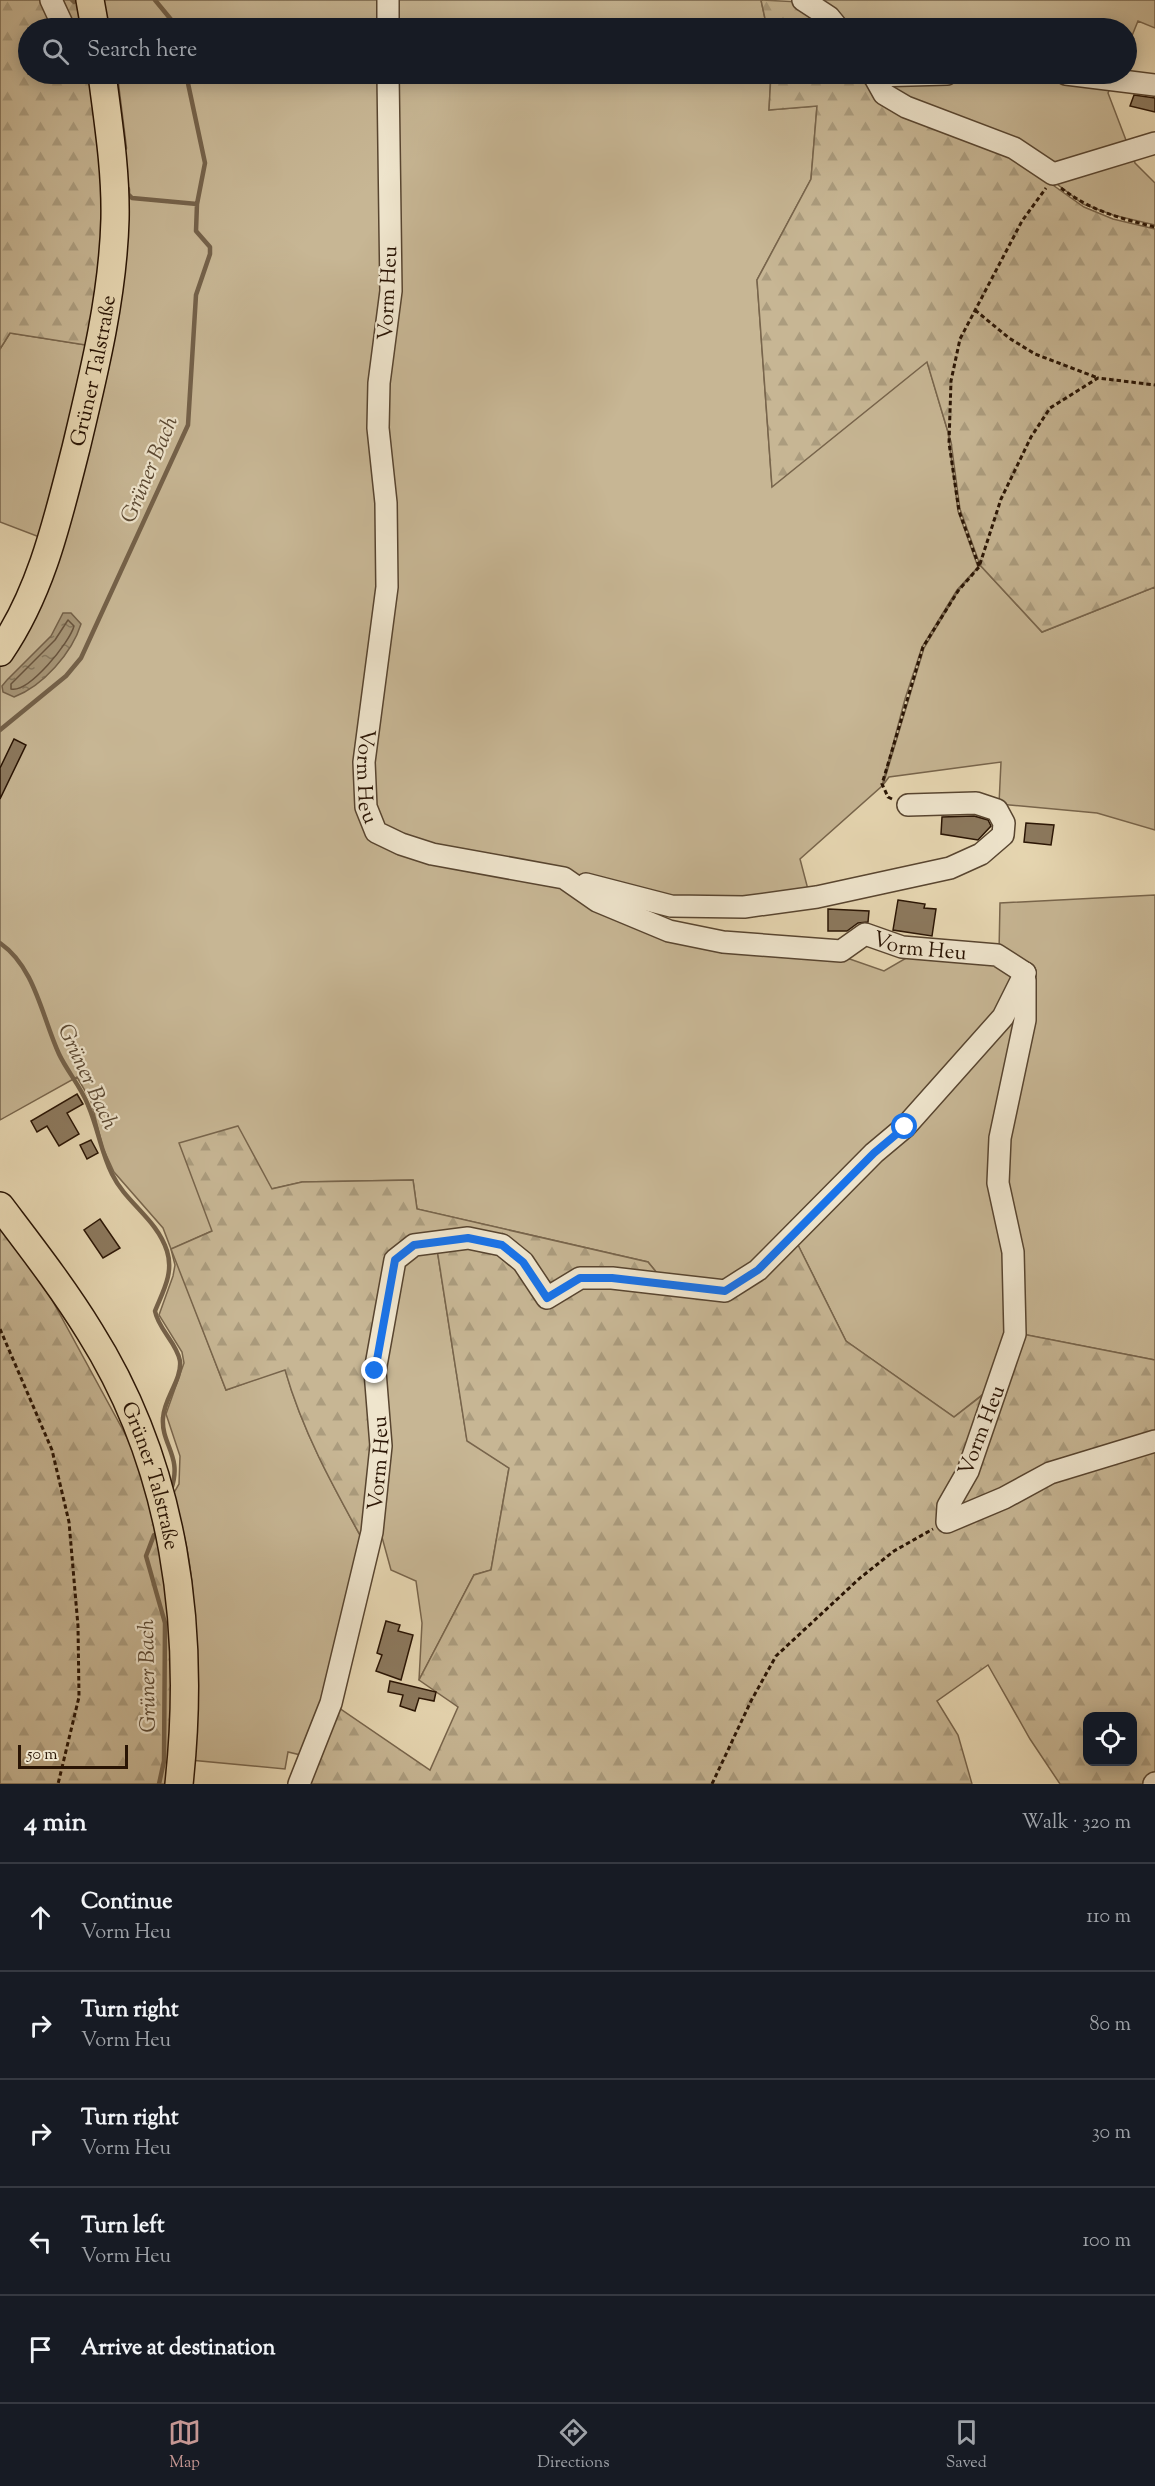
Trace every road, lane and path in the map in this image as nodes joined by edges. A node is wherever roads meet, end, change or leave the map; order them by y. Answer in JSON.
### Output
{"nodes":[{"id":1,"x":51,"y":0,"type":"edge"},
{"id":2,"x":90,"y":0,"type":"edge"},
{"id":3,"x":388,"y":0,"type":"edge"},
{"id":4,"x":803,"y":0,"type":"edge"},
{"id":5,"x":59,"y":18,"type":"edge"},
{"id":6,"x":93,"y":18,"type":"edge"},
{"id":7,"x":388,"y":18,"type":"edge"},
{"id":8,"x":830,"y":18,"type":"edge"},
{"id":9,"x":1137,"y":83,"type":"edge"},
{"id":10,"x":103,"y":84,"type":"edge"},
{"id":11,"x":388,"y":84,"type":"edge"},
{"id":12,"x":878,"y":84,"type":"edge"},
{"id":13,"x":1155,"y":85,"type":"edge"},
{"id":14,"x":1155,"y":143,"type":"edge"},
{"id":15,"x":1052,"y":178,"type":"junction"},
{"id":16,"x":1155,"y":227,"type":"edge"},
{"id":17,"x":975,"y":310,"type":"junction"},
{"id":18,"x":1098,"y":378,"type":"junction"},
{"id":19,"x":1155,"y":385,"type":"edge"},
{"id":20,"x":979,"y":567,"type":"junction"},
{"id":21,"x":0,"y":652,"type":"edge"},
{"id":22,"x":908,"y":805,"type":"joint"},
{"id":23,"x":564,"y":878,"type":"junction"},
{"id":24,"x":1025,"y":973,"type":"junction"},
{"id":25,"x":0,"y":1206,"type":"edge"},
{"id":26,"x":0,"y":1329,"type":"edge"},
{"id":27,"x":1155,"y":1441,"type":"edge"},
{"id":28,"x":947,"y":1522,"type":"junction"},
{"id":29,"x":58,"y":1784,"type":"edge"},
{"id":30,"x":179,"y":1784,"type":"edge"},
{"id":31,"x":299,"y":1784,"type":"edge"},
{"id":32,"x":711,"y":1784,"type":"edge"}],
"edges":[{"from":1,"to":5,"type":"street"},
{"from":2,"to":6,"type":"main road"},
{"from":3,"to":7,"type":"street"},
{"from":4,"to":8,"type":"street"},
{"from":9,"to":13,"type":"street"},
{"from":10,"to":21,"type":"main road","name":"Grüner Talstraße"},
{"from":11,"to":23,"type":"street","name":"Vorm Heu"},
{"from":12,"to":15,"type":"street"},
{"from":14,"to":15,"type":"street"},
{"from":15,"to":16,"type":"path"},
{"from":15,"to":17,"type":"path"},
{"from":17,"to":18,"type":"path"},
{"from":17,"to":20,"type":"path"},
{"from":18,"to":19,"type":"path"},
{"from":18,"to":20,"type":"path"},
{"from":20,"to":22,"type":"path"},
{"from":22,"to":23,"type":"street"},
{"from":23,"to":24,"type":"street","name":"Vorm Heu"},
{"from":24,"to":28,"type":"street","name":"Vorm Heu"},
{"from":24,"to":31,"type":"street","name":"Vorm Heu"},
{"from":25,"to":30,"type":"main road","name":"Grüner Talstraße"},
{"from":26,"to":29,"type":"path"},
{"from":27,"to":28,"type":"street","name":"Vorm Heu"},
{"from":28,"to":32,"type":"path"}]}
